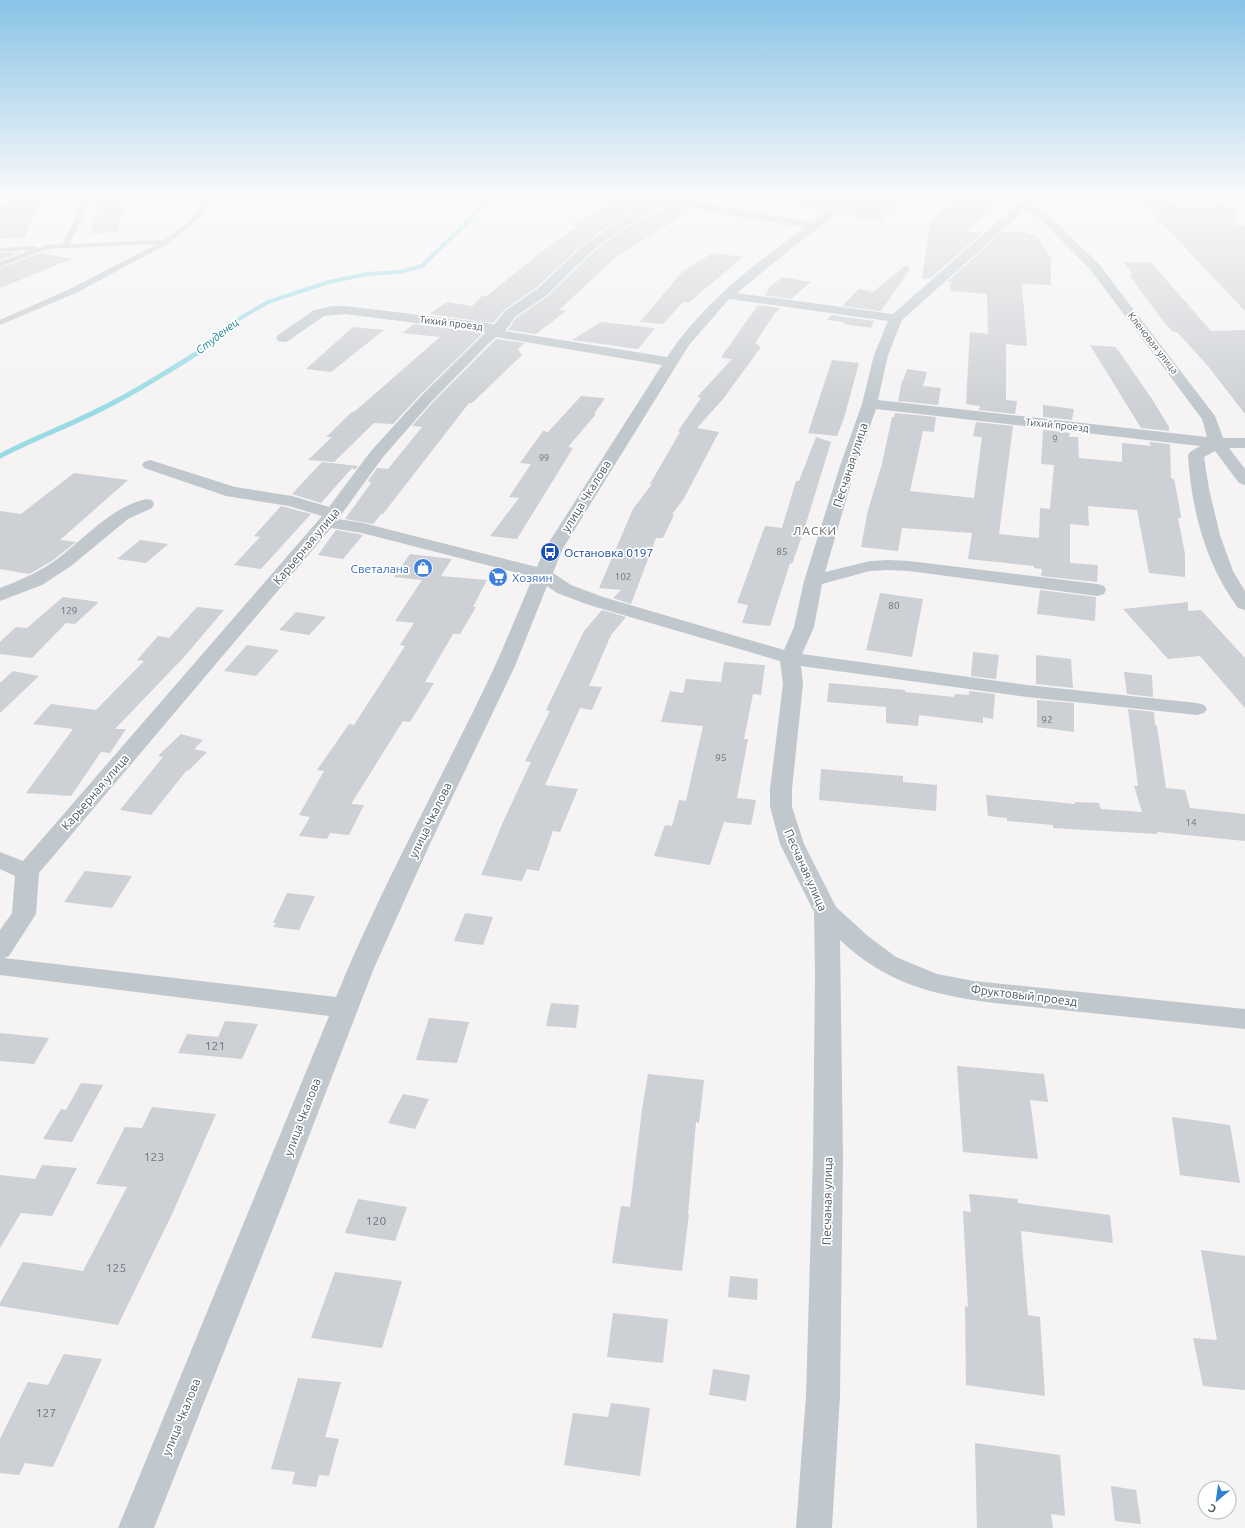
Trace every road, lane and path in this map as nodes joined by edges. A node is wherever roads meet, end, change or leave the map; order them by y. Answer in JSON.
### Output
{"nodes":[{"id":1,"x":118,"y":267,"type":"edge"},
{"id":2,"x":568,"y":267,"type":"edge"},
{"id":3,"x":761,"y":267,"type":"edge"},
{"id":4,"x":953,"y":267,"type":"edge"},
{"id":5,"x":1095,"y":267,"type":"edge"},
{"id":6,"x":726,"y":295,"type":"junction"},
{"id":7,"x":896,"y":318,"type":"junction"},
{"id":8,"x":0,"y":323,"type":"edge"},
{"id":9,"x":494,"y":331,"type":"junction"},
{"id":10,"x":283,"y":338,"type":"dead end"},
{"id":11,"x":671,"y":362,"type":"junction"},
{"id":12,"x":870,"y":404,"type":"junction"},
{"id":13,"x":1217,"y":443,"type":"junction"},
{"id":14,"x":1245,"y":443,"type":"edge"},
{"id":15,"x":150,"y":465,"type":"dead end"},
{"id":16,"x":1245,"y":480,"type":"edge"},
{"id":17,"x":146,"y":504,"type":"dead end"},
{"id":18,"x":330,"y":518,"type":"junction"},
{"id":19,"x":542,"y":574,"type":"junction"},
{"id":20,"x":813,"y":581,"type":"junction"},
{"id":21,"x":1097,"y":590,"type":"dead end"},
{"id":22,"x":0,"y":595,"type":"edge"},
{"id":23,"x":1245,"y":604,"type":"edge"},
{"id":24,"x":790,"y":658,"type":"junction"},
{"id":25,"x":1197,"y":709,"type":"dead end"},
{"id":26,"x":0,"y":860,"type":"edge"},
{"id":27,"x":26,"y":872,"type":"junction"},
{"id":28,"x":826,"y":912,"type":"junction"},
{"id":29,"x":0,"y":950,"type":"edge"},
{"id":30,"x":0,"y":966,"type":"edge"},
{"id":31,"x":345,"y":1008,"type":"junction"},
{"id":32,"x":1245,"y":1019,"type":"edge"},
{"id":33,"x":136,"y":1528,"type":"edge"},
{"id":34,"x":814,"y":1528,"type":"edge"}],
"edges":[{"from":1,"to":8,"type":"lane"},
{"from":2,"to":9,"type":"street","name":"Карьерная улица"},
{"from":3,"to":6,"type":"street","name":"улица Чкалова"},
{"from":4,"to":7,"type":"street","name":"Песчаная улица"},
{"from":5,"to":13,"type":"street","name":"Кленовая улица"},
{"from":6,"to":7,"type":"street"},
{"from":6,"to":11,"type":"street","name":"улица Чкалова"},
{"from":7,"to":12,"type":"street","name":"Песчаная улица"},
{"from":9,"to":10,"type":"street","name":"Тихий проезд"},
{"from":9,"to":11,"type":"street","name":"Тихий проезд"},
{"from":9,"to":18,"type":"street","name":"Карьерная улица"},
{"from":11,"to":19,"type":"street","name":"улица Чкалова"},
{"from":12,"to":13,"type":"street","name":"Тихий проезд"},
{"from":12,"to":20,"type":"street","name":"Песчаная улица"},
{"from":13,"to":14,"type":"street","name":"Тихий проезд"},
{"from":13,"to":16,"type":"street","name":"Кленовая улица"},
{"from":13,"to":23,"type":"street"},
{"from":15,"to":18,"type":"street"},
{"from":17,"to":22,"type":"street"},
{"from":18,"to":19,"type":"street"},
{"from":18,"to":27,"type":"street","name":"Карьерная улица"},
{"from":19,"to":24,"type":"street"},
{"from":19,"to":31,"type":"street","name":"улица Чкалова"},
{"from":20,"to":21,"type":"street"},
{"from":20,"to":24,"type":"street","name":"Песчаная улица"},
{"from":24,"to":25,"type":"street"},
{"from":24,"to":28,"type":"street","name":"Песчаная улица"},
{"from":26,"to":27,"type":"street"},
{"from":27,"to":29,"type":"street"},
{"from":28,"to":32,"type":"street","name":"Фруктовый проезд"},
{"from":28,"to":34,"type":"street","name":"Песчаная улица"},
{"from":30,"to":31,"type":"street"},
{"from":31,"to":33,"type":"street","name":"улица Чкалова"}]}
